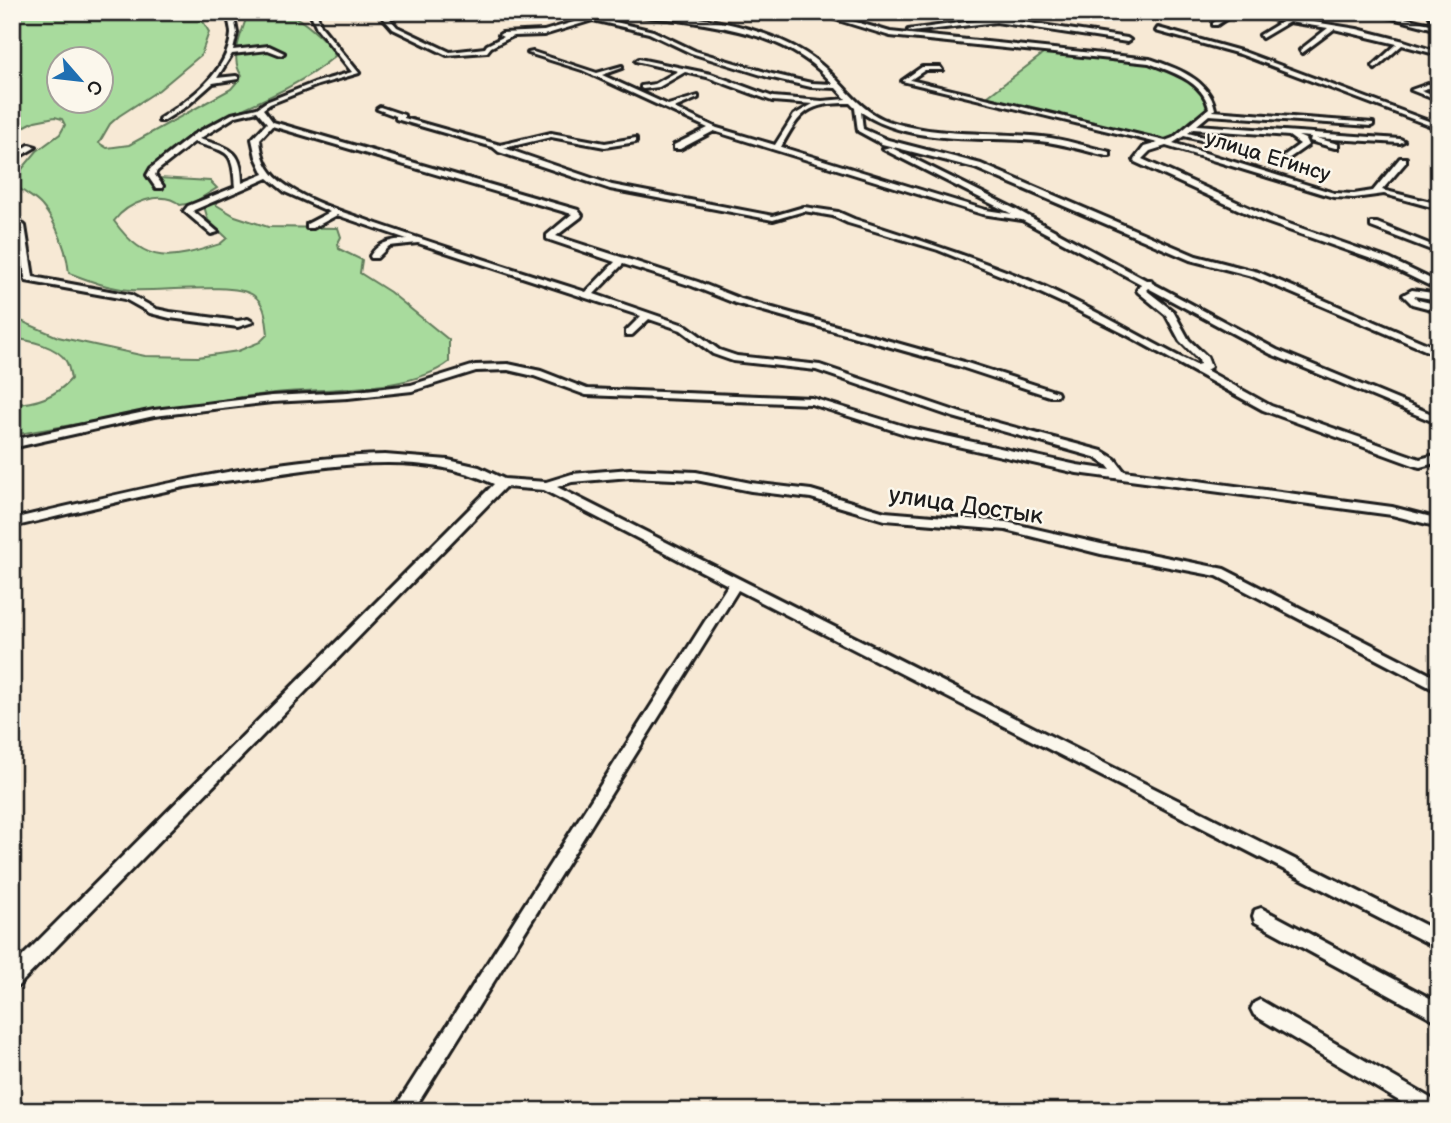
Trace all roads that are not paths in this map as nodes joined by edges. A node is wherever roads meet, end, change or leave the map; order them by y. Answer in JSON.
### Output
{"nodes":[{"id":1,"x":230,"y":12,"type":"edge"},
{"id":2,"x":313,"y":12,"type":"edge"},
{"id":3,"x":381,"y":12,"type":"edge"},
{"id":4,"x":506,"y":12,"type":"edge"},
{"id":5,"x":614,"y":12,"type":"edge"},
{"id":6,"x":628,"y":12,"type":"edge"},
{"id":7,"x":815,"y":12,"type":"edge"},
{"id":8,"x":899,"y":12,"type":"edge"},
{"id":9,"x":909,"y":12,"type":"edge"},
{"id":10,"x":1233,"y":12,"type":"edge"},
{"id":11,"x":1240,"y":12,"type":"edge"},
{"id":12,"x":1344,"y":12,"type":"edge"},
{"id":13,"x":1354,"y":12,"type":"edge"},
{"id":14,"x":1372,"y":12,"type":"edge"},
{"id":15,"x":1431,"y":12,"type":"edge"},
{"id":16,"x":971,"y":15,"type":"dead end"},
{"id":17,"x":528,"y":16,"type":"dead end"},
{"id":18,"x":595,"y":19,"type":"junction"},
{"id":19,"x":996,"y":20,"type":"junction"},
{"id":20,"x":1288,"y":20,"type":"junction"},
{"id":21,"x":1215,"y":24,"type":"dead end"},
{"id":22,"x":1333,"y":27,"type":"junction"},
{"id":23,"x":1435,"y":27,"type":"edge"},
{"id":24,"x":1158,"y":30,"type":"dead end"},
{"id":25,"x":495,"y":34,"type":"dead end"},
{"id":26,"x":890,"y":34,"type":"junction"},
{"id":27,"x":511,"y":35,"type":"junction"},
{"id":28,"x":1262,"y":36,"type":"dead end"},
{"id":29,"x":1127,"y":40,"type":"dead end"},
{"id":30,"x":1402,"y":42,"type":"junction"},
{"id":31,"x":1302,"y":51,"type":"dead end"},
{"id":32,"x":229,"y":52,"type":"junction"},
{"id":33,"x":1436,"y":52,"type":"dead end"},
{"id":34,"x":281,"y":53,"type":"dead end"},
{"id":35,"x":531,"y":53,"type":"dead end"},
{"id":36,"x":639,"y":61,"type":"dead end"},
{"id":37,"x":620,"y":67,"type":"dead end"},
{"id":38,"x":1375,"y":67,"type":"dead end"},
{"id":39,"x":940,"y":69,"type":"dead end"},
{"id":40,"x":684,"y":70,"type":"junction"},
{"id":41,"x":596,"y":75,"type":"junction"},
{"id":42,"x":236,"y":78,"type":"dead end"},
{"id":43,"x":211,"y":81,"type":"junction"},
{"id":44,"x":835,"y":86,"type":"junction"},
{"id":45,"x":643,"y":87,"type":"dead end"},
{"id":46,"x":1439,"y":88,"type":"edge"},
{"id":47,"x":696,"y":97,"type":"dead end"},
{"id":48,"x":1439,"y":99,"type":"edge"},
{"id":49,"x":850,"y":101,"type":"junction"},
{"id":50,"x":819,"y":102,"type":"junction"},
{"id":51,"x":666,"y":108,"type":"junction"},
{"id":52,"x":259,"y":109,"type":"junction"},
{"id":53,"x":857,"y":109,"type":"junction"},
{"id":54,"x":380,"y":110,"type":"dead end"},
{"id":55,"x":1208,"y":113,"type":"junction"},
{"id":56,"x":161,"y":120,"type":"dead end"},
{"id":57,"x":271,"y":123,"type":"junction"},
{"id":58,"x":1371,"y":124,"type":"dead end"},
{"id":59,"x":714,"y":128,"type":"junction"},
{"id":60,"x":1439,"y":129,"type":"edge"},
{"id":61,"x":1186,"y":131,"type":"junction"},
{"id":62,"x":1282,"y":133,"type":"junction"},
{"id":63,"x":1295,"y":137,"type":"junction"},
{"id":64,"x":193,"y":140,"type":"junction"},
{"id":65,"x":633,"y":140,"type":"dead end"},
{"id":66,"x":1400,"y":141,"type":"dead end"},
{"id":67,"x":885,"y":142,"type":"junction"},
{"id":68,"x":1169,"y":144,"type":"junction"},
{"id":69,"x":1335,"y":146,"type":"dead end"},
{"id":70,"x":32,"y":147,"type":"dead end"},
{"id":71,"x":501,"y":147,"type":"junction"},
{"id":72,"x":677,"y":147,"type":"dead end"},
{"id":73,"x":777,"y":148,"type":"junction"},
{"id":74,"x":1239,"y":148,"type":"dead end"},
{"id":75,"x":1107,"y":154,"type":"dead end"},
{"id":76,"x":1288,"y":157,"type":"dead end"},
{"id":77,"x":12,"y":159,"type":"edge"},
{"id":78,"x":1403,"y":160,"type":"dead end"},
{"id":79,"x":268,"y":175,"type":"junction"},
{"id":80,"x":159,"y":186,"type":"dead end"},
{"id":81,"x":238,"y":186,"type":"junction"},
{"id":82,"x":1377,"y":191,"type":"junction"},
{"id":83,"x":1439,"y":206,"type":"edge"},
{"id":84,"x":338,"y":211,"type":"junction"},
{"id":85,"x":12,"y":217,"type":"edge"},
{"id":86,"x":779,"y":219,"type":"junction"},
{"id":87,"x":1029,"y":220,"type":"junction"},
{"id":88,"x":794,"y":221,"type":"dead end"},
{"id":89,"x":1374,"y":225,"type":"dead end"},
{"id":90,"x":310,"y":226,"type":"dead end"},
{"id":91,"x":214,"y":232,"type":"dead end"},
{"id":92,"x":429,"y":244,"type":"junction"},
{"id":93,"x":1439,"y":251,"type":"edge"},
{"id":94,"x":374,"y":256,"type":"dead end"},
{"id":95,"x":621,"y":261,"type":"junction"},
{"id":96,"x":1148,"y":282,"type":"junction"},
{"id":97,"x":1439,"y":288,"type":"edge"},
{"id":98,"x":587,"y":295,"type":"junction"},
{"id":99,"x":1439,"y":297,"type":"edge"},
{"id":100,"x":1439,"y":308,"type":"edge"},
{"id":101,"x":647,"y":316,"type":"junction"},
{"id":102,"x":248,"y":322,"type":"dead end"},
{"id":103,"x":629,"y":333,"type":"dead end"},
{"id":104,"x":1439,"y":353,"type":"edge"},
{"id":105,"x":1200,"y":366,"type":"junction"},
{"id":106,"x":1054,"y":394,"type":"dead end"},
{"id":107,"x":1439,"y":421,"type":"edge"},
{"id":108,"x":12,"y":444,"type":"edge"},
{"id":109,"x":1438,"y":458,"type":"edge"},
{"id":110,"x":1120,"y":474,"type":"junction"},
{"id":111,"x":502,"y":482,"type":"junction"},
{"id":112,"x":546,"y":486,"type":"junction"},
{"id":113,"x":12,"y":523,"type":"edge"},
{"id":114,"x":1439,"y":523,"type":"edge"},
{"id":115,"x":736,"y":583,"type":"junction"},
{"id":116,"x":1439,"y":686,"type":"edge"},
{"id":117,"x":1261,"y":916,"type":"dead end"},
{"id":118,"x":1439,"y":941,"type":"edge"},
{"id":119,"x":12,"y":980,"type":"edge"},
{"id":120,"x":1260,"y":1009,"type":"dead end"},
{"id":121,"x":1439,"y":1013,"type":"edge"},
{"id":122,"x":402,"y":1111,"type":"edge"},
{"id":123,"x":1435,"y":1111,"type":"edge"}],
"edges":[{"from":1,"to":32,"type":"street"},
{"from":2,"to":52,"type":"street"},
{"from":3,"to":27,"type":"street"},
{"from":4,"to":17,"type":"street"},
{"from":5,"to":18,"type":"street"},
{"from":6,"to":44,"type":"street"},
{"from":7,"to":26,"type":"street"},
{"from":8,"to":9,"type":"street"},
{"from":10,"to":21,"type":"street"},
{"from":11,"to":20,"type":"street"},
{"from":12,"to":13,"type":"street"},
{"from":14,"to":23,"type":"street"},
{"from":15,"to":23,"type":"street"},
{"from":16,"to":19,"type":"street"},
{"from":18,"to":27,"type":"street"},
{"from":18,"to":44,"type":"street"},
{"from":19,"to":26,"type":"street"},
{"from":19,"to":29,"type":"street"},
{"from":20,"to":22,"type":"street"},
{"from":20,"to":28,"type":"street"},
{"from":22,"to":30,"type":"street"},
{"from":22,"to":31,"type":"street"},
{"from":24,"to":60,"type":"street"},
{"from":25,"to":27,"type":"street"},
{"from":26,"to":55,"type":"street"},
{"from":30,"to":33,"type":"street"},
{"from":30,"to":38,"type":"street"},
{"from":32,"to":34,"type":"street"},
{"from":32,"to":43,"type":"street"},
{"from":35,"to":41,"type":"street"},
{"from":36,"to":40,"type":"street"},
{"from":37,"to":41,"type":"street"},
{"from":39,"to":68,"type":"street","name":"улица Егинсу"},
{"from":40,"to":45,"type":"street"},
{"from":40,"to":50,"type":"street"},
{"from":41,"to":51,"type":"street"},
{"from":42,"to":43,"type":"street"},
{"from":43,"to":56,"type":"street"},
{"from":44,"to":49,"type":"street"},
{"from":46,"to":48,"type":"street"},
{"from":47,"to":51,"type":"street"},
{"from":49,"to":50,"type":"street"},
{"from":49,"to":53,"type":"street"},
{"from":50,"to":73,"type":"street"},
{"from":51,"to":59,"type":"street"},
{"from":52,"to":57,"type":"street"},
{"from":52,"to":64,"type":"street"},
{"from":53,"to":67,"type":"street"},
{"from":53,"to":75,"type":"street"},
{"from":54,"to":71,"type":"street"},
{"from":55,"to":58,"type":"street"},
{"from":55,"to":61,"type":"street"},
{"from":57,"to":79,"type":"street"},
{"from":57,"to":95,"type":"street"},
{"from":59,"to":72,"type":"street"},
{"from":59,"to":73,"type":"street"},
{"from":61,"to":62,"type":"street"},
{"from":61,"to":68,"type":"street"},
{"from":61,"to":74,"type":"street"},
{"from":62,"to":63,"type":"street"},
{"from":62,"to":66,"type":"street"},
{"from":63,"to":69,"type":"street"},
{"from":63,"to":76,"type":"street"},
{"from":64,"to":80,"type":"street"},
{"from":64,"to":81,"type":"street"},
{"from":65,"to":71,"type":"street"},
{"from":67,"to":87,"type":"street"},
{"from":67,"to":104,"type":"street"},
{"from":68,"to":82,"type":"street","name":"улица Егинсу"},
{"from":68,"to":97,"type":"street"},
{"from":70,"to":77,"type":"street"},
{"from":71,"to":86,"type":"street"},
{"from":73,"to":87,"type":"street"},
{"from":78,"to":82,"type":"street"},
{"from":79,"to":81,"type":"street"},
{"from":79,"to":84,"type":"street"},
{"from":81,"to":91,"type":"street"},
{"from":82,"to":83,"type":"street","name":"улица Егинсу"},
{"from":84,"to":90,"type":"street"},
{"from":84,"to":92,"type":"street"},
{"from":85,"to":102,"type":"street"},
{"from":86,"to":88,"type":"street"},
{"from":86,"to":105,"type":"street"},
{"from":87,"to":96,"type":"street"},
{"from":89,"to":93,"type":"street"},
{"from":92,"to":94,"type":"street"},
{"from":92,"to":98,"type":"street"},
{"from":95,"to":98,"type":"street"},
{"from":95,"to":106,"type":"street"},
{"from":96,"to":105,"type":"street"},
{"from":96,"to":107,"type":"street"},
{"from":98,"to":101,"type":"street"},
{"from":99,"to":100,"type":"street"},
{"from":101,"to":103,"type":"street"},
{"from":101,"to":110,"type":"street"},
{"from":105,"to":109,"type":"street"},
{"from":108,"to":110,"type":"street"},
{"from":110,"to":114,"type":"street"},
{"from":111,"to":112,"type":"street"},
{"from":111,"to":113,"type":"street"},
{"from":111,"to":119,"type":"street"},
{"from":112,"to":115,"type":"street"},
{"from":112,"to":116,"type":"street","name":"улица Достык"},
{"from":115,"to":118,"type":"street"},
{"from":115,"to":122,"type":"street"},
{"from":117,"to":121,"type":"street"},
{"from":120,"to":123,"type":"street"}]}
